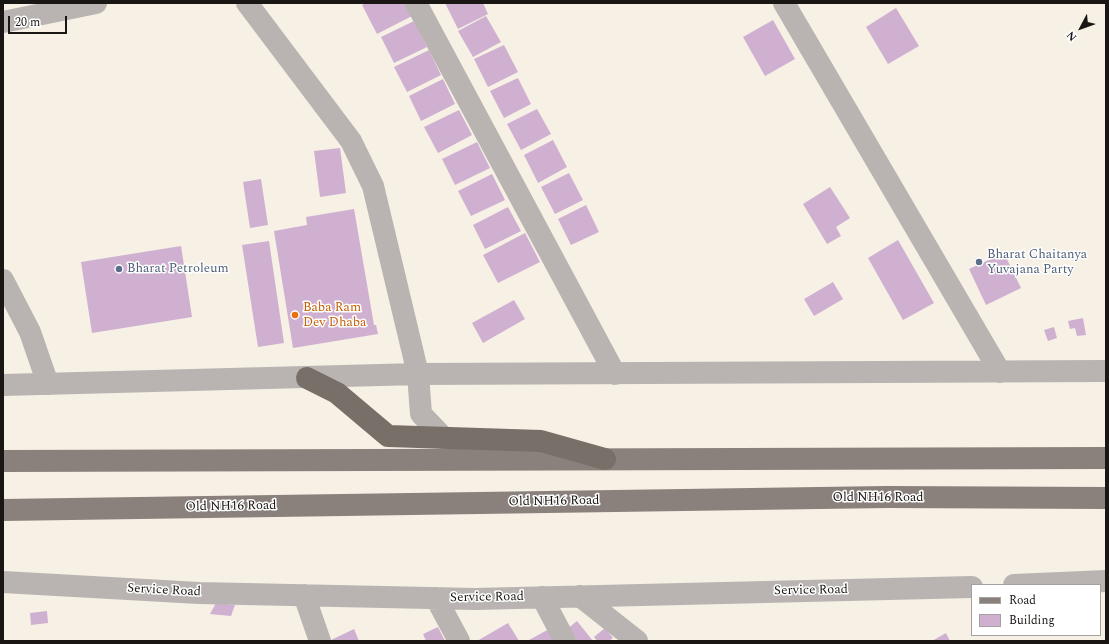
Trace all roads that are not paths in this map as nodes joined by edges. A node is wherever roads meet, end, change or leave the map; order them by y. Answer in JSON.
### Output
{"nodes":[{"id":1,"x":96,"y":3,"type":"edge"},
{"id":2,"x":248,"y":3,"type":"edge"},
{"id":3,"x":416,"y":3,"type":"edge"},
{"id":4,"x":784,"y":3,"type":"edge"},
{"id":5,"x":3,"y":22,"type":"edge"},
{"id":6,"x":3,"y":280,"type":"edge"},
{"id":7,"x":1106,"y":371,"type":"edge"},
{"id":8,"x":1000,"y":372,"type":"junction"},
{"id":9,"x":418,"y":374,"type":"junction"},
{"id":10,"x":615,"y":374,"type":"junction"},
{"id":11,"x":307,"y":378,"type":"junction"},
{"id":12,"x":3,"y":384,"type":"edge"},
{"id":13,"x":48,"y":384,"type":"junction"},
{"id":14,"x":445,"y":439,"type":"junction"},
{"id":15,"x":1106,"y":458,"type":"edge"},
{"id":16,"x":605,"y":459,"type":"junction"},
{"id":17,"x":3,"y":461,"type":"edge"},
{"id":18,"x":1106,"y":498,"type":"edge"},
{"id":19,"x":3,"y":510,"type":"edge"},
{"id":20,"x":1106,"y":581,"type":"edge"},
{"id":21,"x":3,"y":582,"type":"edge"},
{"id":22,"x":1037,"y":584,"type":"edge"},
{"id":23,"x":971,"y":587,"type":"edge"},
{"id":24,"x":304,"y":595,"type":"junction"},
{"id":25,"x":580,"y":596,"type":"junction"},
{"id":26,"x":542,"y":597,"type":"junction"},
{"id":27,"x":436,"y":598,"type":"junction"},
{"id":28,"x":320,"y":641,"type":"edge"},
{"id":29,"x":459,"y":641,"type":"edge"},
{"id":30,"x":565,"y":641,"type":"edge"},
{"id":31,"x":637,"y":641,"type":"edge"}],
"edges":[{"from":1,"to":5,"type":"street"},
{"from":2,"to":9,"type":"street"},
{"from":3,"to":10,"type":"street"},
{"from":4,"to":8,"type":"street"},
{"from":6,"to":13,"type":"street"},
{"from":7,"to":8,"type":"street"},
{"from":8,"to":10,"type":"street"},
{"from":9,"to":10,"type":"street"},
{"from":9,"to":11,"type":"street"},
{"from":9,"to":14,"type":"street"},
{"from":11,"to":13,"type":"street"},
{"from":11,"to":14,"type":"highway"},
{"from":12,"to":13,"type":"street"},
{"from":14,"to":16,"type":"highway"},
{"from":15,"to":16,"type":"main road"},
{"from":16,"to":17,"type":"main road"},
{"from":18,"to":19,"type":"main road","name":"Old NH16 Road"},
{"from":20,"to":22,"type":"street"},
{"from":21,"to":24,"type":"street","name":"Service Road"},
{"from":23,"to":25,"type":"street","name":"Service Road"},
{"from":24,"to":27,"type":"street","name":"Service Road"},
{"from":24,"to":28,"type":"street"},
{"from":25,"to":26,"type":"street","name":"Service Road"},
{"from":25,"to":31,"type":"street"},
{"from":26,"to":27,"type":"street","name":"Service Road"},
{"from":26,"to":30,"type":"street"},
{"from":27,"to":29,"type":"street"}]}
